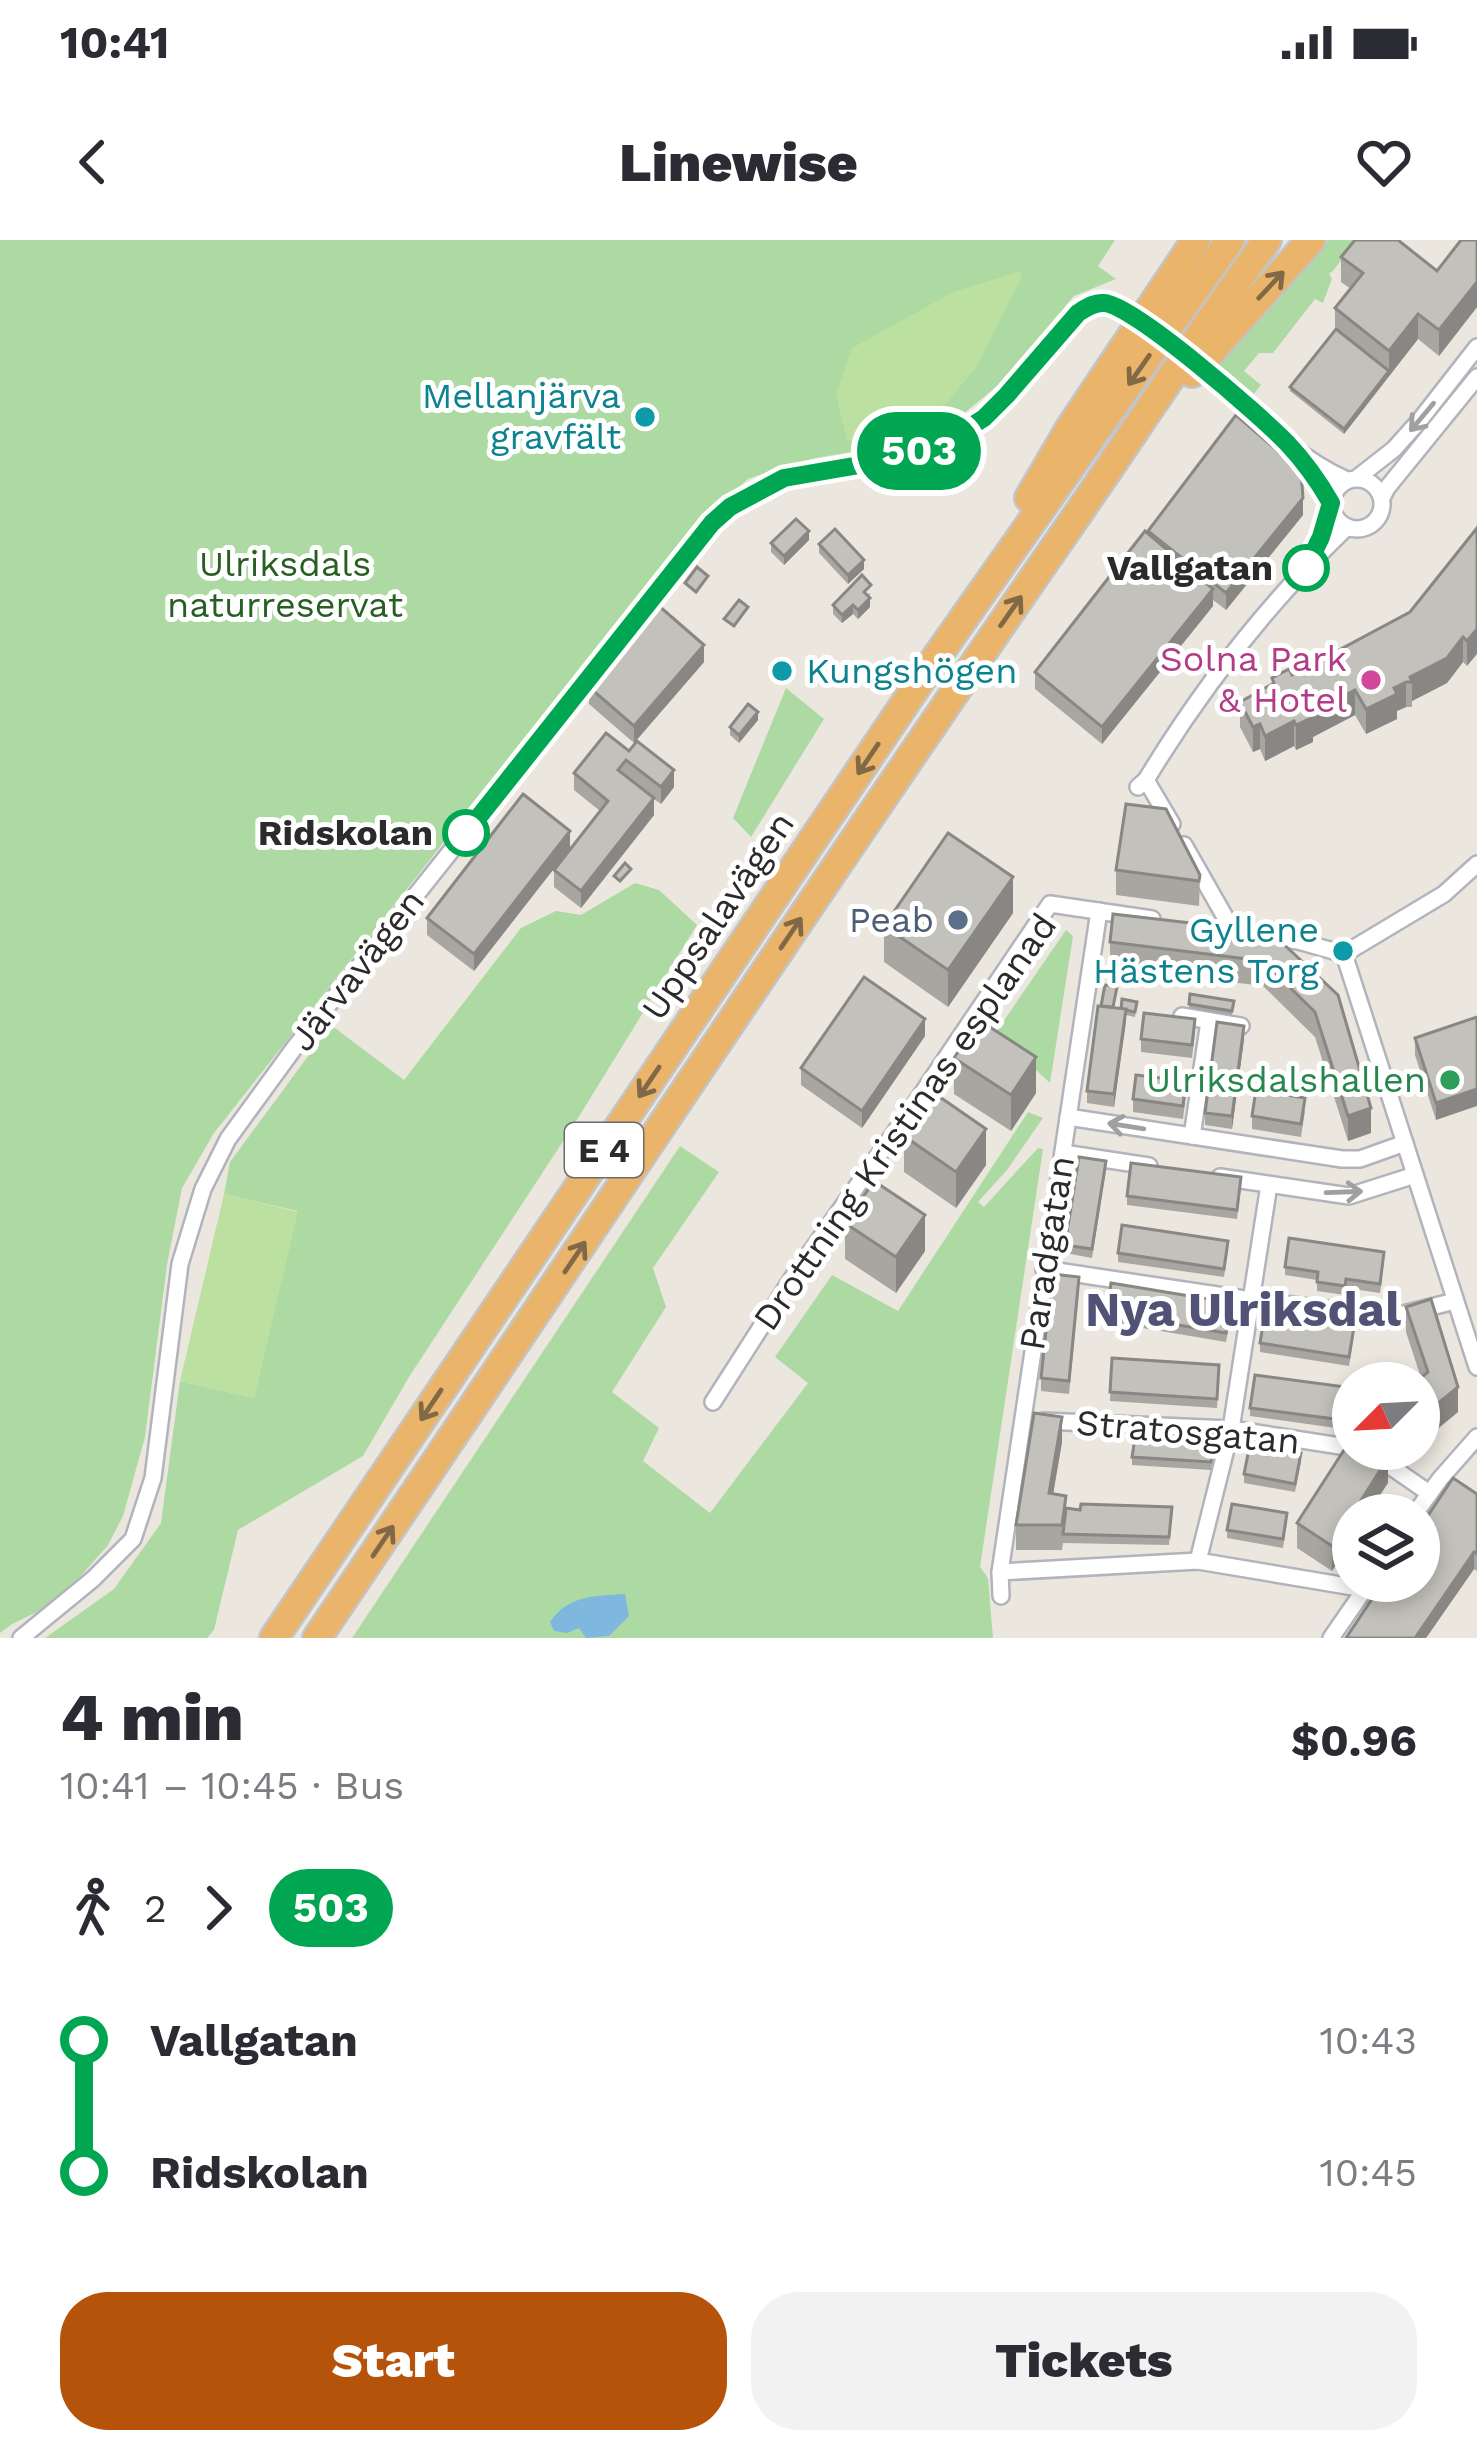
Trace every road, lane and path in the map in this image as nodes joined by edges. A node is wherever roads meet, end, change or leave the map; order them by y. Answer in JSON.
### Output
{"nodes":[{"id":1,"x":1196,"y":240,"type":"edge"},
{"id":2,"x":1230,"y":240,"type":"edge"},
{"id":3,"x":1267,"y":240,"type":"edge"},
{"id":4,"x":1311,"y":240,"type":"edge"},
{"id":5,"x":1130,"y":313,"type":"dead end"},
{"id":6,"x":1477,"y":347,"type":"edge"},
{"id":7,"x":1209,"y":374,"type":"dead end"},
{"id":8,"x":1477,"y":377,"type":"edge"},
{"id":9,"x":1289,"y":445,"type":"junction"},
{"id":10,"x":1111,"y":467,"type":"junction"},
{"id":11,"x":1352,"y":479,"type":"junction"},
{"id":12,"x":1382,"y":498,"type":"junction"},
{"id":13,"x":1331,"y":506,"type":"junction"},
{"id":14,"x":1347,"y":527,"type":"junction"},
{"id":15,"x":1306,"y":568,"type":"junction"},
{"id":16,"x":933,"y":662,"type":"junction"},
{"id":17,"x":1477,"y":864,"type":"edge"},
{"id":18,"x":1099,"y":911,"type":"junction"},
{"id":19,"x":1166,"y":921,"type":"edge"},
{"id":20,"x":1211,"y":928,"type":"edge"},
{"id":21,"x":1234,"y":931,"type":"junction"},
{"id":22,"x":1344,"y":954,"type":"junction"},
{"id":23,"x":1182,"y":1016,"type":"edge"},
{"id":24,"x":1209,"y":1021,"type":"junction"},
{"id":25,"x":1241,"y":1026,"type":"edge"},
{"id":26,"x":1068,"y":1117,"type":"junction"},
{"id":27,"x":1192,"y":1136,"type":"junction"},
{"id":28,"x":1405,"y":1143,"type":"junction"},
{"id":29,"x":1063,"y":1154,"type":"junction"},
{"id":30,"x":1155,"y":1167,"type":"edge"},
{"id":31,"x":1201,"y":1174,"type":"edge"},
{"id":32,"x":1415,"y":1174,"type":"junction"},
{"id":33,"x":1269,"y":1185,"type":"junction"},
{"id":34,"x":1044,"y":1269,"type":"junction"},
{"id":35,"x":1251,"y":1300,"type":"junction"},
{"id":36,"x":1456,"y":1301,"type":"junction"},
{"id":37,"x":1477,"y":1367,"type":"edge"},
{"id":38,"x":713,"y":1402,"type":"dead end"},
{"id":39,"x":1022,"y":1420,"type":"junction"},
{"id":40,"x":1231,"y":1429,"type":"junction"},
{"id":41,"x":1477,"y":1437,"type":"edge"},
{"id":42,"x":1332,"y":1444,"type":"edge"},
{"id":43,"x":1392,"y":1470,"type":"edge"},
{"id":44,"x":1429,"y":1493,"type":"joint"},
{"id":45,"x":1198,"y":1561,"type":"junction"},
{"id":46,"x":1000,"y":1573,"type":"junction"},
{"id":47,"x":1332,"y":1580,"type":"edge"},
{"id":48,"x":1000,"y":1596,"type":"dead end"},
{"id":49,"x":1356,"y":1602,"type":"edge"},
{"id":50,"x":21,"y":1638,"type":"edge"},
{"id":51,"x":274,"y":1638,"type":"edge"},
{"id":52,"x":317,"y":1638,"type":"edge"},
{"id":53,"x":1331,"y":1638,"type":"edge"}],
"edges":[{"from":1,"to":16,"type":"highway","number":"E 4"},
{"from":2,"to":16,"type":"highway","name":"Uppsalavägen","number":"E 4","one_way":true},
{"from":3,"to":10,"type":"highway","name":"Uppsalavägen","number":"E 4"},
{"from":10,"to":4,"type":"highway","one_way":true},
{"from":5,"to":50,"type":"street","name":"Järvavägen"},
{"from":6,"to":11,"type":"street","one_way":true},
{"from":7,"to":9,"type":"street"},
{"from":8,"to":12,"type":"street"},
{"from":9,"to":11,"type":"street"},
{"from":9,"to":13,"type":"street"},
{"from":52,"to":10,"type":"highway","name":"Uppsalavägen","number":"E 4","one_way":true},
{"from":11,"to":12,"type":"street"},
{"from":11,"to":13,"type":"street"},
{"from":12,"to":14,"type":"street"},
{"from":13,"to":14,"type":"street"},
{"from":13,"to":15,"type":"street"},
{"from":14,"to":15,"type":"street"},
{"from":15,"to":21,"type":"street"},
{"from":16,"to":51,"type":"highway","name":"Uppsalavägen","number":"E 4","one_way":true},
{"from":17,"to":22,"type":"street"},
{"from":18,"to":19,"type":"street","name":"Drottning Kristinas esplanad"},
{"from":18,"to":26,"type":"street","name":"Paradgatan"},
{"from":18,"to":38,"type":"street","name":"Drottning Kristinas esplanad"},
{"from":20,"to":21,"type":"street"},
{"from":21,"to":22,"type":"street"},
{"from":22,"to":28,"type":"street"},
{"from":23,"to":24,"type":"street"},
{"from":24,"to":25,"type":"street"},
{"from":24,"to":27,"type":"street"},
{"from":27,"to":26,"type":"street","one_way":true},
{"from":26,"to":29,"type":"street","name":"Paradgatan"},
{"from":27,"to":28,"type":"street"},
{"from":28,"to":32,"type":"street"},
{"from":29,"to":30,"type":"street"},
{"from":29,"to":34,"type":"street","name":"Paradgatan"},
{"from":31,"to":33,"type":"street"},
{"from":33,"to":32,"type":"street","one_way":true},
{"from":32,"to":36,"type":"street"},
{"from":33,"to":35,"type":"street"},
{"from":34,"to":35,"type":"street"},
{"from":34,"to":39,"type":"street","name":"Paradgatan"},
{"from":35,"to":36,"type":"street"},
{"from":35,"to":40,"type":"street"},
{"from":36,"to":37,"type":"street"},
{"from":39,"to":40,"type":"street","name":"Stratosgatan"},
{"from":39,"to":46,"type":"street","name":"Paradgatan"},
{"from":40,"to":42,"type":"street","name":"Stratosgatan"},
{"from":40,"to":45,"type":"street"},
{"from":41,"to":44,"type":"street"},
{"from":43,"to":44,"type":"street","name":"Stratosgatan"},
{"from":45,"to":46,"type":"street"},
{"from":45,"to":47,"type":"street"},
{"from":46,"to":48,"type":"street","name":"Paradgatan"},
{"from":49,"to":53,"type":"street"}]}
